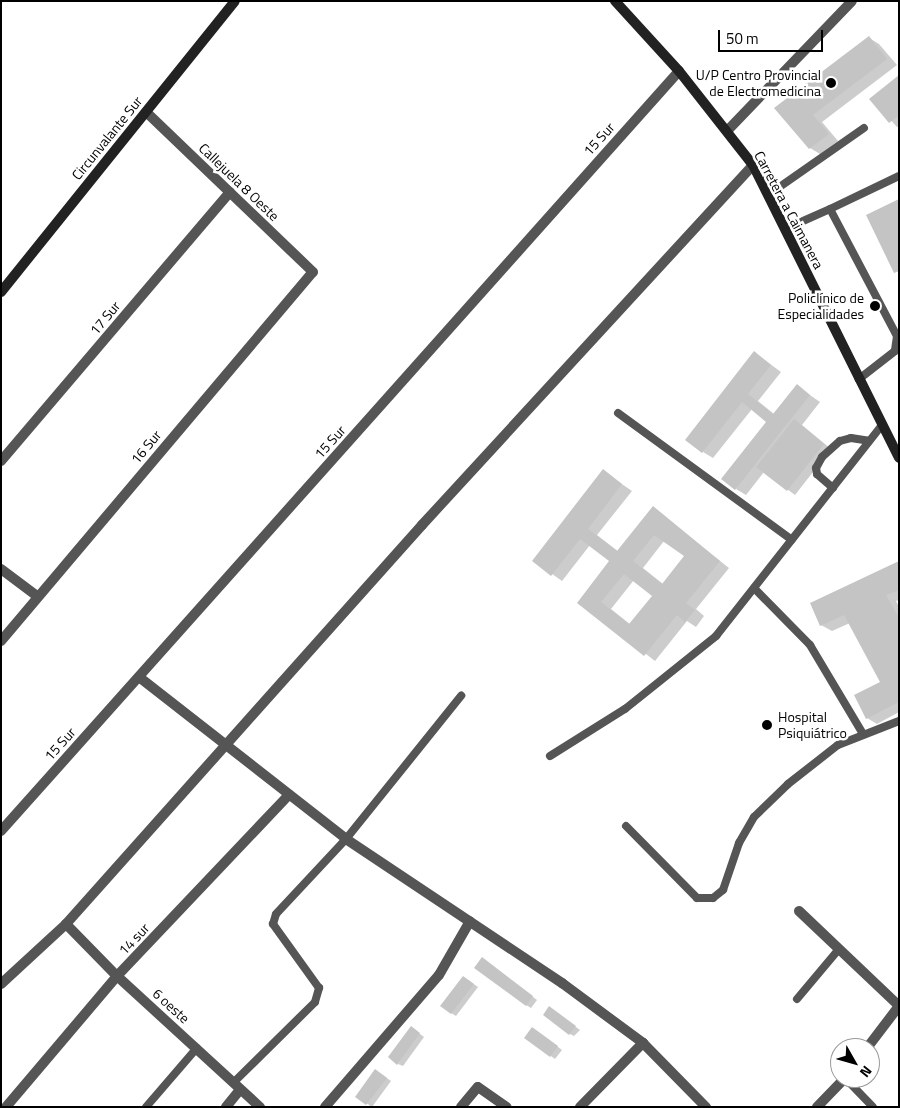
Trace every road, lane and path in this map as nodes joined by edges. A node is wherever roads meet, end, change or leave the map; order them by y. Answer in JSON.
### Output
{"nodes":[{"id":1,"x":235,"y":1,"type":"edge"},
{"id":2,"x":616,"y":1,"type":"edge"},
{"id":3,"x":852,"y":1,"type":"edge"},
{"id":4,"x":679,"y":71,"type":"junction"},
{"id":5,"x":146,"y":112,"type":"junction"},
{"id":6,"x":864,"y":128,"type":"dead end"},
{"id":7,"x":727,"y":131,"type":"junction"},
{"id":8,"x":753,"y":165,"type":"junction"},
{"id":9,"x":899,"y":176,"type":"edge"},
{"id":10,"x":230,"y":192,"type":"junction"},
{"id":11,"x":768,"y":195,"type":"junction"},
{"id":12,"x":830,"y":209,"type":"junction"},
{"id":13,"x":785,"y":229,"type":"junction"},
{"id":14,"x":313,"y":272,"type":"joint"},
{"id":15,"x":1,"y":292,"type":"edge"},
{"id":16,"x":860,"y":378,"type":"junction"},
{"id":17,"x":618,"y":413,"type":"dead end"},
{"id":18,"x":882,"y":425,"type":"junction"},
{"id":19,"x":870,"y":441,"type":"junction"},
{"id":20,"x":899,"y":458,"type":"edge"},
{"id":21,"x":1,"y":461,"type":"edge"},
{"id":22,"x":833,"y":488,"type":"junction"},
{"id":23,"x":792,"y":540,"type":"junction"},
{"id":24,"x":1,"y":569,"type":"edge"},
{"id":25,"x":754,"y":588,"type":"junction"},
{"id":26,"x":38,"y":596,"type":"junction"},
{"id":27,"x":1,"y":641,"type":"edge"},
{"id":28,"x":139,"y":677,"type":"junction"},
{"id":29,"x":461,"y":696,"type":"dead end"},
{"id":30,"x":899,"y":721,"type":"edge"},
{"id":31,"x":863,"y":734,"type":"junction"},
{"id":32,"x":227,"y":746,"type":"junction"},
{"id":33,"x":550,"y":756,"type":"dead end"},
{"id":34,"x":288,"y":795,"type":"junction"},
{"id":35,"x":626,"y":826,"type":"dead end"},
{"id":36,"x":1,"y":831,"type":"edge"},
{"id":37,"x":346,"y":839,"type":"junction"},
{"id":38,"x":799,"y":911,"type":"dead end"},
{"id":39,"x":470,"y":921,"type":"junction"},
{"id":40,"x":66,"y":924,"type":"junction"},
{"id":41,"x":839,"y":949,"type":"junction"},
{"id":42,"x":117,"y":976,"type":"junction"},
{"id":43,"x":1,"y":984,"type":"edge"},
{"id":44,"x":797,"y":999,"type":"dead end"},
{"id":45,"x":899,"y":1006,"type":"edge"},
{"id":46,"x":875,"y":1038,"type":"edge"},
{"id":47,"x":643,"y":1044,"type":"junction"},
{"id":48,"x":197,"y":1048,"type":"junction"},
{"id":49,"x":237,"y":1086,"type":"junction"},
{"id":50,"x":835,"y":1088,"type":"edge"},
{"id":51,"x":855,"y":1088,"type":"edge"},
{"id":52,"x":6,"y":1107,"type":"edge"},
{"id":53,"x":146,"y":1107,"type":"edge"},
{"id":54,"x":226,"y":1107,"type":"edge"},
{"id":55,"x":260,"y":1107,"type":"edge"},
{"id":56,"x":325,"y":1107,"type":"edge"},
{"id":57,"x":461,"y":1107,"type":"edge"},
{"id":58,"x":506,"y":1107,"type":"edge"},
{"id":59,"x":580,"y":1107,"type":"edge"},
{"id":60,"x":706,"y":1107,"type":"edge"},
{"id":61,"x":817,"y":1107,"type":"edge"},
{"id":62,"x":873,"y":1107,"type":"edge"}],
"edges":[{"from":1,"to":5,"type":"main road","name":"Circunvalante Sur"},
{"from":2,"to":4,"type":"main road","name":"Carretera a Caimanera"},
{"from":3,"to":7,"type":"street"},
{"from":4,"to":7,"type":"main road","name":"Carretera a Caimanera"},
{"from":4,"to":28,"type":"street","name":"15 Sur"},
{"from":5,"to":10,"type":"street","name":"Callejuela 8 Oeste"},
{"from":5,"to":15,"type":"main road","name":"Circunvalante Sur"},
{"from":6,"to":11,"type":"lane"},
{"from":7,"to":8,"type":"main road","name":"Carretera a Caimanera"},
{"from":8,"to":11,"type":"main road","name":"Carretera a Caimanera"},
{"from":8,"to":32,"type":"street"},
{"from":9,"to":12,"type":"lane"},
{"from":10,"to":14,"type":"street","name":"Callejuela 8 Oeste"},
{"from":10,"to":21,"type":"street","name":"17 Sur"},
{"from":11,"to":13,"type":"main road","name":"Carretera a Caimanera"},
{"from":12,"to":13,"type":"lane"},
{"from":12,"to":16,"type":"lane"},
{"from":13,"to":16,"type":"main road","name":"Carretera a Caimanera"},
{"from":14,"to":26,"type":"street","name":"16 Sur"},
{"from":16,"to":18,"type":"main road","name":"Carretera a Caimanera"},
{"from":17,"to":23,"type":"lane"},
{"from":18,"to":19,"type":"lane"},
{"from":18,"to":20,"type":"main road","name":"Carretera a Caimanera"},
{"from":19,"to":22,"type":"lane"},
{"from":19,"to":22,"type":"lane"},
{"from":22,"to":23,"type":"lane"},
{"from":23,"to":25,"type":"lane"},
{"from":24,"to":26,"type":"street"},
{"from":25,"to":31,"type":"lane"},
{"from":25,"to":33,"type":"lane"},
{"from":26,"to":27,"type":"street","name":"16 Sur"},
{"from":28,"to":32,"type":"street"},
{"from":28,"to":36,"type":"street","name":"15 Sur"},
{"from":29,"to":37,"type":"lane"},
{"from":30,"to":31,"type":"lane"},
{"from":31,"to":35,"type":"lane"},
{"from":32,"to":34,"type":"street"},
{"from":32,"to":40,"type":"street"},
{"from":34,"to":37,"type":"street"},
{"from":34,"to":42,"type":"street","name":"14 sur"},
{"from":37,"to":39,"type":"street"},
{"from":37,"to":49,"type":"lane"},
{"from":38,"to":41,"type":"street"},
{"from":39,"to":47,"type":"street"},
{"from":39,"to":56,"type":"street"},
{"from":40,"to":42,"type":"street","name":"6 oeste"},
{"from":40,"to":43,"type":"street"},
{"from":41,"to":44,"type":"lane"},
{"from":41,"to":45,"type":"street"},
{"from":42,"to":48,"type":"street","name":"6 oeste"},
{"from":42,"to":52,"type":"street","name":"14 sur"},
{"from":45,"to":46,"type":"street"},
{"from":47,"to":59,"type":"street"},
{"from":47,"to":60,"type":"street"},
{"from":48,"to":49,"type":"street","name":"6 oeste"},
{"from":48,"to":53,"type":"lane"},
{"from":49,"to":54,"type":"street"},
{"from":49,"to":55,"type":"street","name":"6 oeste"},
{"from":50,"to":61,"type":"street"},
{"from":51,"to":62,"type":"lane"},
{"from":57,"to":58,"type":"street"}]}
